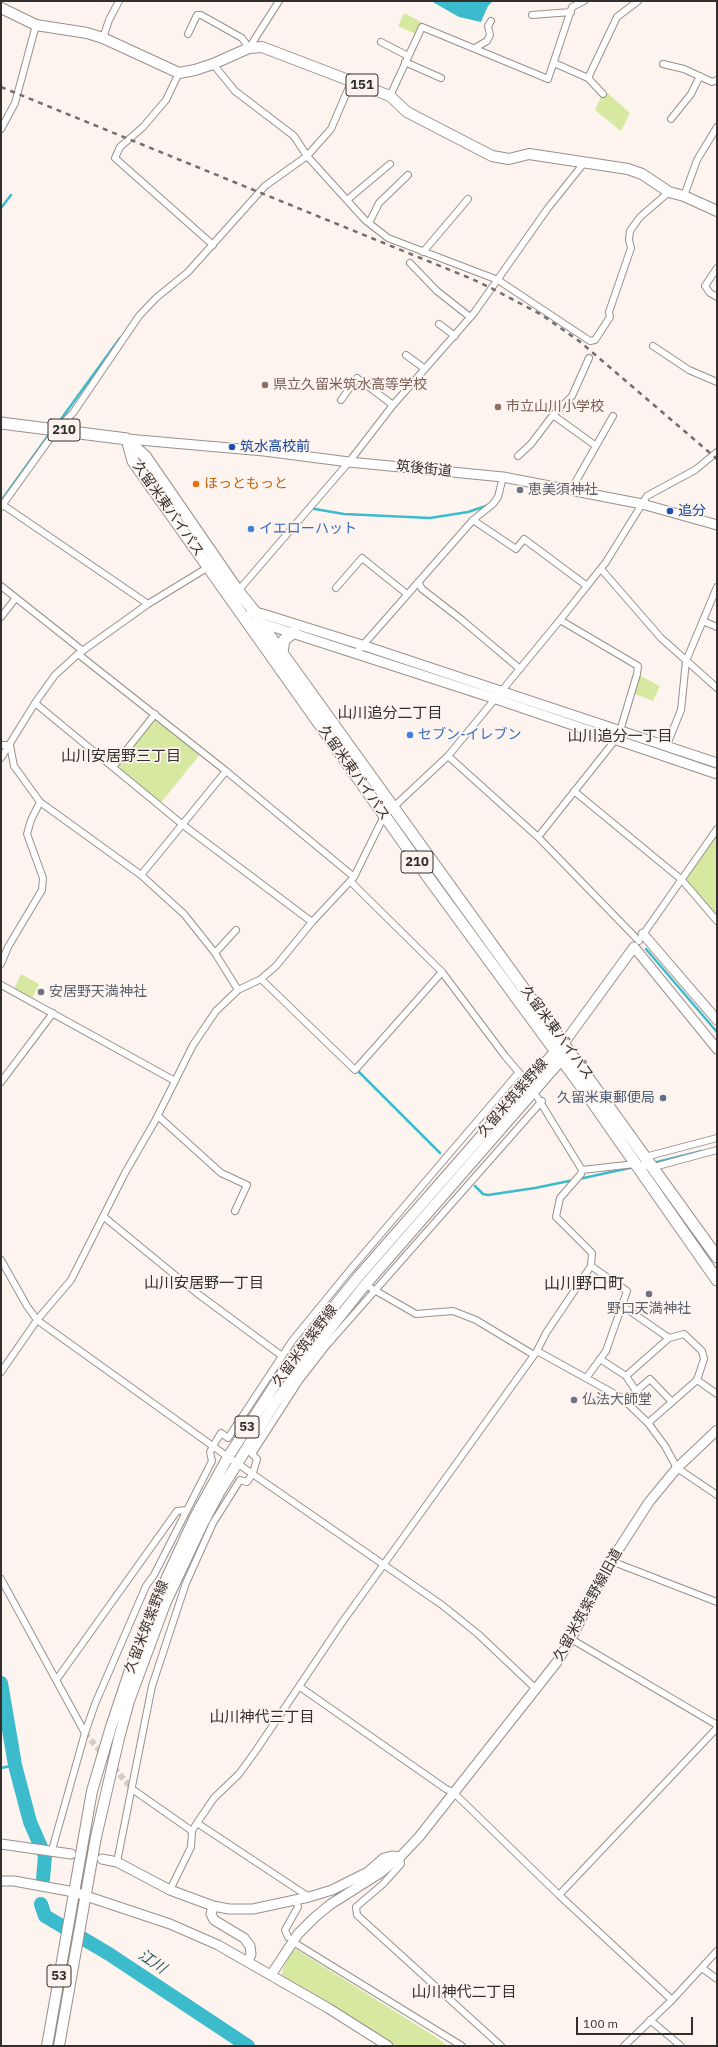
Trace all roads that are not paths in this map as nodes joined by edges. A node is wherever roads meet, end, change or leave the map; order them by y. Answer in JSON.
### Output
{"nodes":[{"id":1,"x":119,"y":1,"type":"edge"},
{"id":2,"x":279,"y":1,"type":"edge"},
{"id":3,"x":584,"y":1,"type":"edge"},
{"id":4,"x":638,"y":1,"type":"edge"},
{"id":5,"x":1,"y":8,"type":"edge"},
{"id":6,"x":571,"y":12,"type":"junction"},
{"id":7,"x":532,"y":15,"type":"dead end"},
{"id":8,"x":491,"y":21,"type":"dead end"},
{"id":9,"x":36,"y":25,"type":"junction"},
{"id":10,"x":188,"y":34,"type":"dead end"},
{"id":11,"x":103,"y":38,"type":"junction"},
{"id":12,"x":381,"y":42,"type":"dead end"},
{"id":13,"x":249,"y":48,"type":"junction"},
{"id":14,"x":475,"y":48,"type":"junction"},
{"id":15,"x":407,"y":59,"type":"junction"},
{"id":16,"x":554,"y":63,"type":"junction"},
{"id":17,"x":213,"y":64,"type":"junction"},
{"id":18,"x":663,"y":64,"type":"dead end"},
{"id":19,"x":179,"y":73,"type":"junction"},
{"id":20,"x":700,"y":76,"type":"junction"},
{"id":21,"x":441,"y":78,"type":"dead end"},
{"id":22,"x":588,"y":78,"type":"junction"},
{"id":23,"x":352,"y":80,"type":"junction"},
{"id":24,"x":717,"y":80,"type":"edge"},
{"id":25,"x":603,"y":94,"type":"dead end"},
{"id":26,"x":390,"y":96,"type":"junction"},
{"id":27,"x":671,"y":119,"type":"dead end"},
{"id":28,"x":717,"y":127,"type":"edge"},
{"id":29,"x":1,"y":129,"type":"edge"},
{"id":30,"x":307,"y":156,"type":"junction"},
{"id":31,"x":584,"y":163,"type":"junction"},
{"id":32,"x":390,"y":164,"type":"dead end"},
{"id":33,"x":408,"y":175,"type":"dead end"},
{"id":34,"x":669,"y":192,"type":"junction"},
{"id":35,"x":684,"y":196,"type":"junction"},
{"id":36,"x":468,"y":199,"type":"dead end"},
{"id":37,"x":347,"y":200,"type":"junction"},
{"id":38,"x":717,"y":211,"type":"edge"},
{"id":39,"x":369,"y":223,"type":"junction"},
{"id":40,"x":213,"y":245,"type":"junction"},
{"id":41,"x":423,"y":252,"type":"junction"},
{"id":42,"x":410,"y":263,"type":"dead end"},
{"id":43,"x":717,"y":268,"type":"edge"},
{"id":44,"x":498,"y":280,"type":"junction"},
{"id":45,"x":717,"y":297,"type":"edge"},
{"id":46,"x":470,"y":317,"type":"junction"},
{"id":47,"x":438,"y":324,"type":"dead end"},
{"id":48,"x":455,"y":336,"type":"junction"},
{"id":49,"x":654,"y":346,"type":"dead end"},
{"id":50,"x":406,"y":355,"type":"dead end"},
{"id":51,"x":589,"y":358,"type":"dead end"},
{"id":52,"x":425,"y":369,"type":"junction"},
{"id":53,"x":717,"y":382,"type":"edge"},
{"id":54,"x":342,"y":400,"type":"dead end"},
{"id":55,"x":393,"y":405,"type":"junction"},
{"id":56,"x":553,"y":415,"type":"junction"},
{"id":57,"x":613,"y":416,"type":"dead end"},
{"id":58,"x":1,"y":423,"type":"edge"},
{"id":59,"x":57,"y":429,"type":"junction"},
{"id":60,"x":127,"y":439,"type":"junction"},
{"id":61,"x":596,"y":446,"type":"junction"},
{"id":62,"x":717,"y":452,"type":"edge"},
{"id":63,"x":518,"y":456,"type":"dead end"},
{"id":64,"x":349,"y":462,"type":"junction"},
{"id":65,"x":503,"y":477,"type":"junction"},
{"id":66,"x":572,"y":490,"type":"junction"},
{"id":67,"x":642,"y":504,"type":"junction"},
{"id":68,"x":2,"y":506,"type":"edge"},
{"id":69,"x":473,"y":520,"type":"junction"},
{"id":70,"x":717,"y":525,"type":"edge"},
{"id":71,"x":213,"y":564,"type":"junction"},
{"id":72,"x":601,"y":569,"type":"junction"},
{"id":73,"x":418,"y":582,"type":"junction"},
{"id":74,"x":1,"y":586,"type":"edge"},
{"id":75,"x":587,"y":586,"type":"junction"},
{"id":76,"x":717,"y":587,"type":"edge"},
{"id":77,"x":336,"y":588,"type":"dead end"},
{"id":78,"x":238,"y":591,"type":"junction"},
{"id":79,"x":407,"y":594,"type":"junction"},
{"id":80,"x":15,"y":599,"type":"junction"},
{"id":81,"x":148,"y":604,"type":"junction"},
{"id":82,"x":257,"y":616,"type":"junction"},
{"id":83,"x":1,"y":617,"type":"edge"},
{"id":84,"x":244,"y":618,"type":"junction"},
{"id":85,"x":560,"y":620,"type":"junction"},
{"id":86,"x":703,"y":621,"type":"junction"},
{"id":87,"x":717,"y":627,"type":"edge"},
{"id":88,"x":294,"y":632,"type":"junction"},
{"id":89,"x":362,"y":645,"type":"junction"},
{"id":90,"x":80,"y":652,"type":"junction"},
{"id":91,"x":282,"y":652,"type":"junction"},
{"id":92,"x":356,"y":653,"type":"junction"},
{"id":93,"x":686,"y":661,"type":"junction"},
{"id":94,"x":520,"y":669,"type":"junction"},
{"id":95,"x":717,"y":688,"type":"edge"},
{"id":96,"x":498,"y":695,"type":"junction"},
{"id":97,"x":35,"y":702,"type":"junction"},
{"id":98,"x":155,"y":714,"type":"junction"},
{"id":99,"x":618,"y":735,"type":"junction"},
{"id":100,"x":1,"y":745,"type":"edge"},
{"id":101,"x":10,"y":745,"type":"junction"},
{"id":102,"x":666,"y":747,"type":"junction"},
{"id":103,"x":448,"y":756,"type":"junction"},
{"id":104,"x":1,"y":758,"type":"edge"},
{"id":105,"x":717,"y":763,"type":"edge"},
{"id":106,"x":113,"y":767,"type":"junction"},
{"id":107,"x":226,"y":771,"type":"junction"},
{"id":108,"x":717,"y":774,"type":"edge"},
{"id":109,"x":574,"y":791,"type":"junction"},
{"id":110,"x":40,"y":802,"type":"junction"},
{"id":111,"x":393,"y":807,"type":"junction"},
{"id":112,"x":384,"y":816,"type":"junction"},
{"id":113,"x":183,"y":825,"type":"junction"},
{"id":114,"x":717,"y":829,"type":"edge"},
{"id":115,"x":538,"y":837,"type":"junction"},
{"id":116,"x":141,"y":875,"type":"junction"},
{"id":117,"x":352,"y":879,"type":"junction"},
{"id":118,"x":682,"y":880,"type":"junction"},
{"id":119,"x":717,"y":921,"type":"edge"},
{"id":120,"x":312,"y":922,"type":"junction"},
{"id":121,"x":236,"y":930,"type":"dead end"},
{"id":122,"x":639,"y":941,"type":"junction"},
{"id":123,"x":215,"y":953,"type":"junction"},
{"id":124,"x":1,"y":964,"type":"edge"},
{"id":125,"x":442,"y":972,"type":"junction"},
{"id":126,"x":261,"y":979,"type":"junction"},
{"id":127,"x":1,"y":985,"type":"edge"},
{"id":128,"x":238,"y":990,"type":"junction"},
{"id":129,"x":53,"y":1014,"type":"junction"},
{"id":130,"x":717,"y":1020,"type":"edge"},
{"id":131,"x":564,"y":1043,"type":"junction"},
{"id":132,"x":717,"y":1049,"type":"edge"},
{"id":133,"x":558,"y":1055,"type":"junction"},
{"id":134,"x":519,"y":1072,"type":"junction"},
{"id":135,"x":175,"y":1081,"type":"junction"},
{"id":136,"x":1,"y":1082,"type":"edge"},
{"id":137,"x":527,"y":1082,"type":"junction"},
{"id":138,"x":534,"y":1092,"type":"junction"},
{"id":139,"x":542,"y":1101,"type":"junction"},
{"id":140,"x":158,"y":1116,"type":"junction"},
{"id":141,"x":717,"y":1138,"type":"edge"},
{"id":142,"x":717,"y":1150,"type":"edge"},
{"id":143,"x":645,"y":1157,"type":"junction"},
{"id":144,"x":635,"y":1164,"type":"junction"},
{"id":145,"x":654,"y":1166,"type":"junction"},
{"id":146,"x":582,"y":1170,"type":"junction"},
{"id":147,"x":235,"y":1211,"type":"dead end"},
{"id":148,"x":104,"y":1217,"type":"junction"},
{"id":149,"x":717,"y":1257,"type":"edge"},
{"id":150,"x":1,"y":1260,"type":"edge"},
{"id":151,"x":591,"y":1266,"type":"junction"},
{"id":152,"x":350,"y":1270,"type":"junction"},
{"id":153,"x":358,"y":1277,"type":"junction"},
{"id":154,"x":717,"y":1280,"type":"edge"},
{"id":155,"x":365,"y":1285,"type":"junction"},
{"id":156,"x":376,"y":1292,"type":"junction"},
{"id":157,"x":621,"y":1305,"type":"junction"},
{"id":158,"x":37,"y":1320,"type":"junction"},
{"id":159,"x":669,"y":1338,"type":"junction"},
{"id":160,"x":536,"y":1353,"type":"junction"},
{"id":161,"x":282,"y":1356,"type":"junction"},
{"id":162,"x":600,"y":1359,"type":"junction"},
{"id":163,"x":1,"y":1372,"type":"edge"},
{"id":164,"x":626,"y":1376,"type":"junction"},
{"id":165,"x":587,"y":1378,"type":"junction"},
{"id":166,"x":697,"y":1380,"type":"junction"},
{"id":167,"x":717,"y":1394,"type":"edge"},
{"id":168,"x":672,"y":1402,"type":"junction"},
{"id":169,"x":648,"y":1423,"type":"junction"},
{"id":170,"x":717,"y":1430,"type":"edge"},
{"id":171,"x":213,"y":1446,"type":"junction"},
{"id":172,"x":228,"y":1457,"type":"junction"},
{"id":173,"x":237,"y":1463,"type":"junction"},
{"id":174,"x":677,"y":1468,"type":"junction"},
{"id":175,"x":253,"y":1473,"type":"junction"},
{"id":176,"x":717,"y":1495,"type":"edge"},
{"id":177,"x":187,"y":1510,"type":"junction"},
{"id":178,"x":611,"y":1561,"type":"junction"},
{"id":179,"x":385,"y":1566,"type":"junction"},
{"id":180,"x":1,"y":1579,"type":"edge"},
{"id":181,"x":3,"y":1587,"type":"edge"},
{"id":182,"x":717,"y":1602,"type":"edge"},
{"id":183,"x":571,"y":1639,"type":"junction"},
{"id":184,"x":57,"y":1679,"type":"junction"},
{"id":185,"x":300,"y":1687,"type":"junction"},
{"id":186,"x":535,"y":1688,"type":"junction"},
{"id":187,"x":717,"y":1727,"type":"edge"},
{"id":188,"x":85,"y":1733,"type":"junction"},
{"id":189,"x":132,"y":1789,"type":"junction"},
{"id":190,"x":453,"y":1792,"type":"junction"},
{"id":191,"x":197,"y":1823,"type":"junction"},
{"id":192,"x":192,"y":1831,"type":"junction"},
{"id":193,"x":1,"y":1844,"type":"edge"},
{"id":194,"x":45,"y":1849,"type":"junction"},
{"id":195,"x":71,"y":1854,"type":"dead end"},
{"id":196,"x":400,"y":1857,"type":"junction"},
{"id":197,"x":102,"y":1859,"type":"dead end"},
{"id":198,"x":117,"y":1862,"type":"junction"},
{"id":199,"x":1,"y":1880,"type":"edge"},
{"id":200,"x":170,"y":1890,"type":"junction"},
{"id":201,"x":74,"y":1892,"type":"junction"},
{"id":202,"x":559,"y":1895,"type":"junction"},
{"id":203,"x":86,"y":1896,"type":"junction"},
{"id":204,"x":309,"y":1897,"type":"junction"},
{"id":205,"x":296,"y":1900,"type":"junction"},
{"id":206,"x":213,"y":1906,"type":"junction"},
{"id":207,"x":288,"y":1937,"type":"dead end"},
{"id":208,"x":298,"y":1945,"type":"dead end"},
{"id":209,"x":717,"y":1951,"type":"edge"},
{"id":210,"x":248,"y":1962,"type":"junction"},
{"id":211,"x":702,"y":1968,"type":"junction"},
{"id":212,"x":271,"y":1975,"type":"junction"},
{"id":213,"x":717,"y":1979,"type":"edge"},
{"id":214,"x":672,"y":2000,"type":"junction"},
{"id":215,"x":650,"y":2020,"type":"junction"},
{"id":216,"x":47,"y":2046,"type":"edge"},
{"id":217,"x":59,"y":2046,"type":"edge"},
{"id":218,"x":388,"y":2046,"type":"edge"},
{"id":219,"x":462,"y":2046,"type":"edge"},
{"id":220,"x":501,"y":2046,"type":"edge"},
{"id":221,"x":624,"y":2046,"type":"edge"},
{"id":222,"x":681,"y":2046,"type":"edge"}],
"edges":[{"from":1,"to":11,"type":"street"},
{"from":2,"to":13,"type":"street"},
{"from":3,"to":6,"type":"street"},
{"from":4,"to":22,"type":"street"},
{"from":5,"to":9,"type":"main road"},
{"from":6,"to":7,"type":"street"},
{"from":6,"to":16,"type":"street"},
{"from":8,"to":14,"type":"street"},
{"from":9,"to":11,"type":"main road"},
{"from":9,"to":29,"type":"street"},
{"from":10,"to":13,"type":"street"},
{"from":11,"to":19,"type":"main road"},
{"from":12,"to":15,"type":"street"},
{"from":13,"to":17,"type":"main road","number":"151"},
{"from":13,"to":23,"type":"main road","number":"151"},
{"from":14,"to":15,"type":"street"},
{"from":14,"to":16,"type":"street"},
{"from":15,"to":21,"type":"street"},
{"from":15,"to":26,"type":"street"},
{"from":16,"to":22,"type":"street"},
{"from":17,"to":19,"type":"main road","number":"151"},
{"from":17,"to":30,"type":"street"},
{"from":18,"to":20,"type":"street"},
{"from":19,"to":40,"type":"street"},
{"from":20,"to":24,"type":"street"},
{"from":20,"to":27,"type":"street"},
{"from":22,"to":25,"type":"street"},
{"from":23,"to":26,"type":"main road","number":"151"},
{"from":23,"to":30,"type":"street"},
{"from":26,"to":31,"type":"main road","number":"151"},
{"from":28,"to":35,"type":"street"},
{"from":30,"to":37,"type":"street"},
{"from":30,"to":40,"type":"street"},
{"from":31,"to":34,"type":"main road","number":"151"},
{"from":31,"to":44,"type":"street"},
{"from":32,"to":37,"type":"street"},
{"from":33,"to":39,"type":"street"},
{"from":34,"to":35,"type":"main road","number":"151"},
{"from":34,"to":44,"type":"street"},
{"from":35,"to":38,"type":"main road","number":"151"},
{"from":36,"to":41,"type":"street"},
{"from":37,"to":39,"type":"street"},
{"from":39,"to":41,"type":"street"},
{"from":40,"to":59,"type":"street"},
{"from":41,"to":44,"type":"street"},
{"from":42,"to":46,"type":"street"},
{"from":43,"to":45,"type":"street"},
{"from":44,"to":46,"type":"street"},
{"from":46,"to":48,"type":"street"},
{"from":47,"to":48,"type":"street"},
{"from":48,"to":52,"type":"street"},
{"from":49,"to":53,"type":"street"},
{"from":50,"to":52,"type":"street"},
{"from":51,"to":56,"type":"street"},
{"from":52,"to":55,"type":"street"},
{"from":54,"to":55,"type":"street"},
{"from":55,"to":64,"type":"street"},
{"from":56,"to":61,"type":"street"},
{"from":56,"to":63,"type":"street"},
{"from":57,"to":61,"type":"street"},
{"from":58,"to":59,"type":"highway","number":"210"},
{"from":59,"to":60,"type":"highway","number":"210"},
{"from":59,"to":68,"type":"street"},
{"from":60,"to":64,"type":"street","name":"筑後街道"},
{"from":60,"to":71,"type":"highway","name":"久留米東バイパス","number":"210"},
{"from":61,"to":66,"type":"street"},
{"from":62,"to":67,"type":"street"},
{"from":64,"to":65,"type":"street","name":"筑後街道"},
{"from":64,"to":78,"type":"street"},
{"from":65,"to":66,"type":"street","name":"筑後街道"},
{"from":65,"to":69,"type":"street"},
{"from":66,"to":67,"type":"street","name":"筑後街道"},
{"from":67,"to":70,"type":"street","name":"筑後街道"},
{"from":67,"to":72,"type":"street"},
{"from":68,"to":81,"type":"street"},
{"from":69,"to":73,"type":"street"},
{"from":69,"to":75,"type":"street"},
{"from":71,"to":78,"type":"highway","name":"久留米東バイパス","number":"210"},
{"from":71,"to":81,"type":"street"},
{"from":71,"to":84,"type":"highway","name":"久留米東バイパス","number":"210"},
{"from":72,"to":75,"type":"street"},
{"from":72,"to":93,"type":"street"},
{"from":73,"to":79,"type":"street"},
{"from":73,"to":94,"type":"street"},
{"from":74,"to":80,"type":"street"},
{"from":75,"to":85,"type":"street"},
{"from":76,"to":86,"type":"street"},
{"from":77,"to":79,"type":"street"},
{"from":78,"to":82,"type":"highway","name":"久留米東バイパス","number":"210"},
{"from":79,"to":89,"type":"street"},
{"from":80,"to":83,"type":"street"},
{"from":80,"to":90,"type":"street"},
{"from":81,"to":90,"type":"street"},
{"from":82,"to":84,"type":"street"},
{"from":82,"to":88,"type":"street"},
{"from":82,"to":89,"type":"street"},
{"from":82,"to":91,"type":"highway","name":"久留米東バイパス","number":"210"},
{"from":84,"to":112,"type":"highway","name":"久留米東バイパス","number":"210"},
{"from":85,"to":94,"type":"street"},
{"from":85,"to":99,"type":"street"},
{"from":86,"to":87,"type":"street"},
{"from":86,"to":93,"type":"street"},
{"from":88,"to":91,"type":"highway"},
{"from":88,"to":92,"type":"street"},
{"from":89,"to":92,"type":"street"},
{"from":89,"to":96,"type":"street"},
{"from":90,"to":97,"type":"street"},
{"from":90,"to":98,"type":"street"},
{"from":91,"to":111,"type":"highway","name":"久留米東バイパス","number":"210"},
{"from":92,"to":96,"type":"street"},
{"from":93,"to":95,"type":"street"},
{"from":93,"to":102,"type":"street"},
{"from":94,"to":96,"type":"street"},
{"from":96,"to":99,"type":"street"},
{"from":96,"to":103,"type":"street"},
{"from":97,"to":101,"type":"street"},
{"from":97,"to":106,"type":"street"},
{"from":98,"to":106,"type":"street"},
{"from":98,"to":107,"type":"street"},
{"from":99,"to":102,"type":"street"},
{"from":99,"to":108,"type":"street"},
{"from":99,"to":109,"type":"street"},
{"from":100,"to":101,"type":"street"},
{"from":101,"to":104,"type":"street"},
{"from":101,"to":110,"type":"street"},
{"from":102,"to":105,"type":"street"},
{"from":103,"to":111,"type":"street"},
{"from":103,"to":115,"type":"street"},
{"from":106,"to":113,"type":"street"},
{"from":107,"to":113,"type":"street"},
{"from":107,"to":117,"type":"street"},
{"from":109,"to":115,"type":"street"},
{"from":109,"to":118,"type":"street"},
{"from":110,"to":116,"type":"street"},
{"from":110,"to":124,"type":"street"},
{"from":111,"to":112,"type":"street"},
{"from":111,"to":131,"type":"highway","name":"久留米東バイパス","number":"210"},
{"from":112,"to":117,"type":"street"},
{"from":112,"to":133,"type":"highway","name":"久留米東バイパス","number":"210"},
{"from":113,"to":116,"type":"street"},
{"from":113,"to":120,"type":"street"},
{"from":114,"to":118,"type":"street"},
{"from":115,"to":122,"type":"street"},
{"from":116,"to":123,"type":"street"},
{"from":117,"to":120,"type":"street"},
{"from":117,"to":125,"type":"street"},
{"from":118,"to":119,"type":"street"},
{"from":118,"to":122,"type":"street"},
{"from":120,"to":126,"type":"street"},
{"from":121,"to":123,"type":"street"},
{"from":122,"to":130,"type":"street"},
{"from":122,"to":131,"type":"street"},
{"from":122,"to":132,"type":"street"},
{"from":123,"to":128,"type":"street"},
{"from":125,"to":126,"type":"street"},
{"from":125,"to":134,"type":"street"},
{"from":126,"to":128,"type":"street"},
{"from":127,"to":129,"type":"street"},
{"from":128,"to":135,"type":"street"},
{"from":129,"to":135,"type":"street"},
{"from":129,"to":136,"type":"street"},
{"from":131,"to":133,"type":"main road","name":"久留米筑紫野線","number":"53"},
{"from":131,"to":143,"type":"highway","name":"久留米東バイパス","number":"210"},
{"from":133,"to":137,"type":"main road","name":"久留米筑紫野線","number":"53"},
{"from":133,"to":138,"type":"main road","name":"久留米筑紫野線","number":"53"},
{"from":133,"to":144,"type":"highway","name":"久留米東バイパス","number":"210"},
{"from":134,"to":137,"type":"street"},
{"from":134,"to":152,"type":"street"},
{"from":135,"to":140,"type":"street"},
{"from":137,"to":153,"type":"main road","name":"久留米筑紫野線","number":"53"},
{"from":138,"to":139,"type":"street"},
{"from":138,"to":155,"type":"main road","name":"久留米筑紫野線","number":"53"},
{"from":139,"to":146,"type":"street"},
{"from":139,"to":156,"type":"street"},
{"from":140,"to":147,"type":"street"},
{"from":140,"to":148,"type":"street"},
{"from":141,"to":143,"type":"street"},
{"from":142,"to":145,"type":"street"},
{"from":143,"to":145,"type":"highway","name":"久留米東バイパス","number":"210"},
{"from":144,"to":145,"type":"street"},
{"from":144,"to":146,"type":"street"},
{"from":144,"to":154,"type":"highway","name":"久留米東バイパス","number":"210"},
{"from":145,"to":149,"type":"highway","name":"久留米東バイパス","number":"210"},
{"from":146,"to":151,"type":"street"},
{"from":148,"to":158,"type":"street"},
{"from":148,"to":161,"type":"street"},
{"from":150,"to":158,"type":"street"},
{"from":151,"to":157,"type":"street"},
{"from":151,"to":160,"type":"street"},
{"from":152,"to":153,"type":"street"},
{"from":152,"to":161,"type":"street"},
{"from":153,"to":155,"type":"street"},
{"from":153,"to":172,"type":"main road","name":"久留米筑紫野線","number":"53"},
{"from":155,"to":156,"type":"street"},
{"from":155,"to":173,"type":"main road","name":"久留米筑紫野線","number":"53"},
{"from":156,"to":160,"type":"street"},
{"from":156,"to":175,"type":"street"},
{"from":157,"to":159,"type":"street"},
{"from":157,"to":162,"type":"street"},
{"from":158,"to":163,"type":"street"},
{"from":158,"to":171,"type":"street"},
{"from":159,"to":164,"type":"street"},
{"from":159,"to":166,"type":"street"},
{"from":160,"to":165,"type":"street"},
{"from":160,"to":179,"type":"street"},
{"from":161,"to":171,"type":"street"},
{"from":162,"to":164,"type":"street"},
{"from":162,"to":165,"type":"street"},
{"from":164,"to":168,"type":"street"},
{"from":165,"to":169,"type":"street"},
{"from":166,"to":167,"type":"street"},
{"from":166,"to":168,"type":"street"},
{"from":168,"to":169,"type":"street"},
{"from":169,"to":174,"type":"street"},
{"from":170,"to":174,"type":"street","name":"久留米筑紫野線旧道"},
{"from":171,"to":172,"type":"street"},
{"from":171,"to":177,"type":"street"},
{"from":172,"to":173,"type":"street"},
{"from":172,"to":201,"type":"main road","name":"久留米筑紫野線","number":"53"},
{"from":173,"to":175,"type":"street"},
{"from":173,"to":203,"type":"main road","name":"久留米筑紫野線","number":"53"},
{"from":174,"to":176,"type":"street"},
{"from":174,"to":178,"type":"street","name":"久留米筑紫野線旧道"},
{"from":175,"to":179,"type":"street"},
{"from":175,"to":189,"type":"street"},
{"from":177,"to":184,"type":"street"},
{"from":177,"to":188,"type":"street"},
{"from":178,"to":182,"type":"street"},
{"from":178,"to":183,"type":"street","name":"久留米筑紫野線旧道"},
{"from":179,"to":185,"type":"street"},
{"from":179,"to":186,"type":"street"},
{"from":180,"to":181,"type":"street"},
{"from":181,"to":184,"type":"street"},
{"from":183,"to":186,"type":"street","name":"久留米筑紫野線旧道"},
{"from":183,"to":187,"type":"street"},
{"from":184,"to":188,"type":"street"},
{"from":185,"to":190,"type":"street"},
{"from":185,"to":191,"type":"street"},
{"from":186,"to":190,"type":"street","name":"久留米筑紫野線旧道"},
{"from":187,"to":202,"type":"street"},
{"from":188,"to":194,"type":"street"},
{"from":189,"to":192,"type":"street"},
{"from":189,"to":198,"type":"street"},
{"from":190,"to":196,"type":"street","name":"久留米筑紫野線旧道"},
{"from":190,"to":202,"type":"street"},
{"from":191,"to":192,"type":"street"},
{"from":191,"to":204,"type":"street"},
{"from":192,"to":200,"type":"street"},
{"from":193,"to":194,"type":"street"},
{"from":194,"to":195,"type":"street"},
{"from":196,"to":204,"type":"street"},
{"from":196,"to":212,"type":"street","name":"久留米筑紫野線旧道"},
{"from":196,"to":220,"type":"street"},
{"from":197,"to":198,"type":"street"},
{"from":198,"to":200,"type":"street"},
{"from":199,"to":201,"type":"street"},
{"from":200,"to":206,"type":"street"},
{"from":201,"to":203,"type":"street"},
{"from":201,"to":216,"type":"main road","name":"久留米筑紫野線","number":"53"},
{"from":202,"to":214,"type":"street"},
{"from":203,"to":210,"type":"street"},
{"from":203,"to":217,"type":"main road","name":"久留米筑紫野線","number":"53"},
{"from":204,"to":205,"type":"street"},
{"from":205,"to":206,"type":"street"},
{"from":205,"to":207,"type":"street"},
{"from":206,"to":210,"type":"street"},
{"from":208,"to":219,"type":"street"},
{"from":209,"to":211,"type":"street"},
{"from":210,"to":212,"type":"street"},
{"from":211,"to":213,"type":"street"},
{"from":211,"to":214,"type":"street"},
{"from":212,"to":218,"type":"street"},
{"from":214,"to":215,"type":"street"},
{"from":215,"to":221,"type":"street"},
{"from":215,"to":222,"type":"street"}]}
